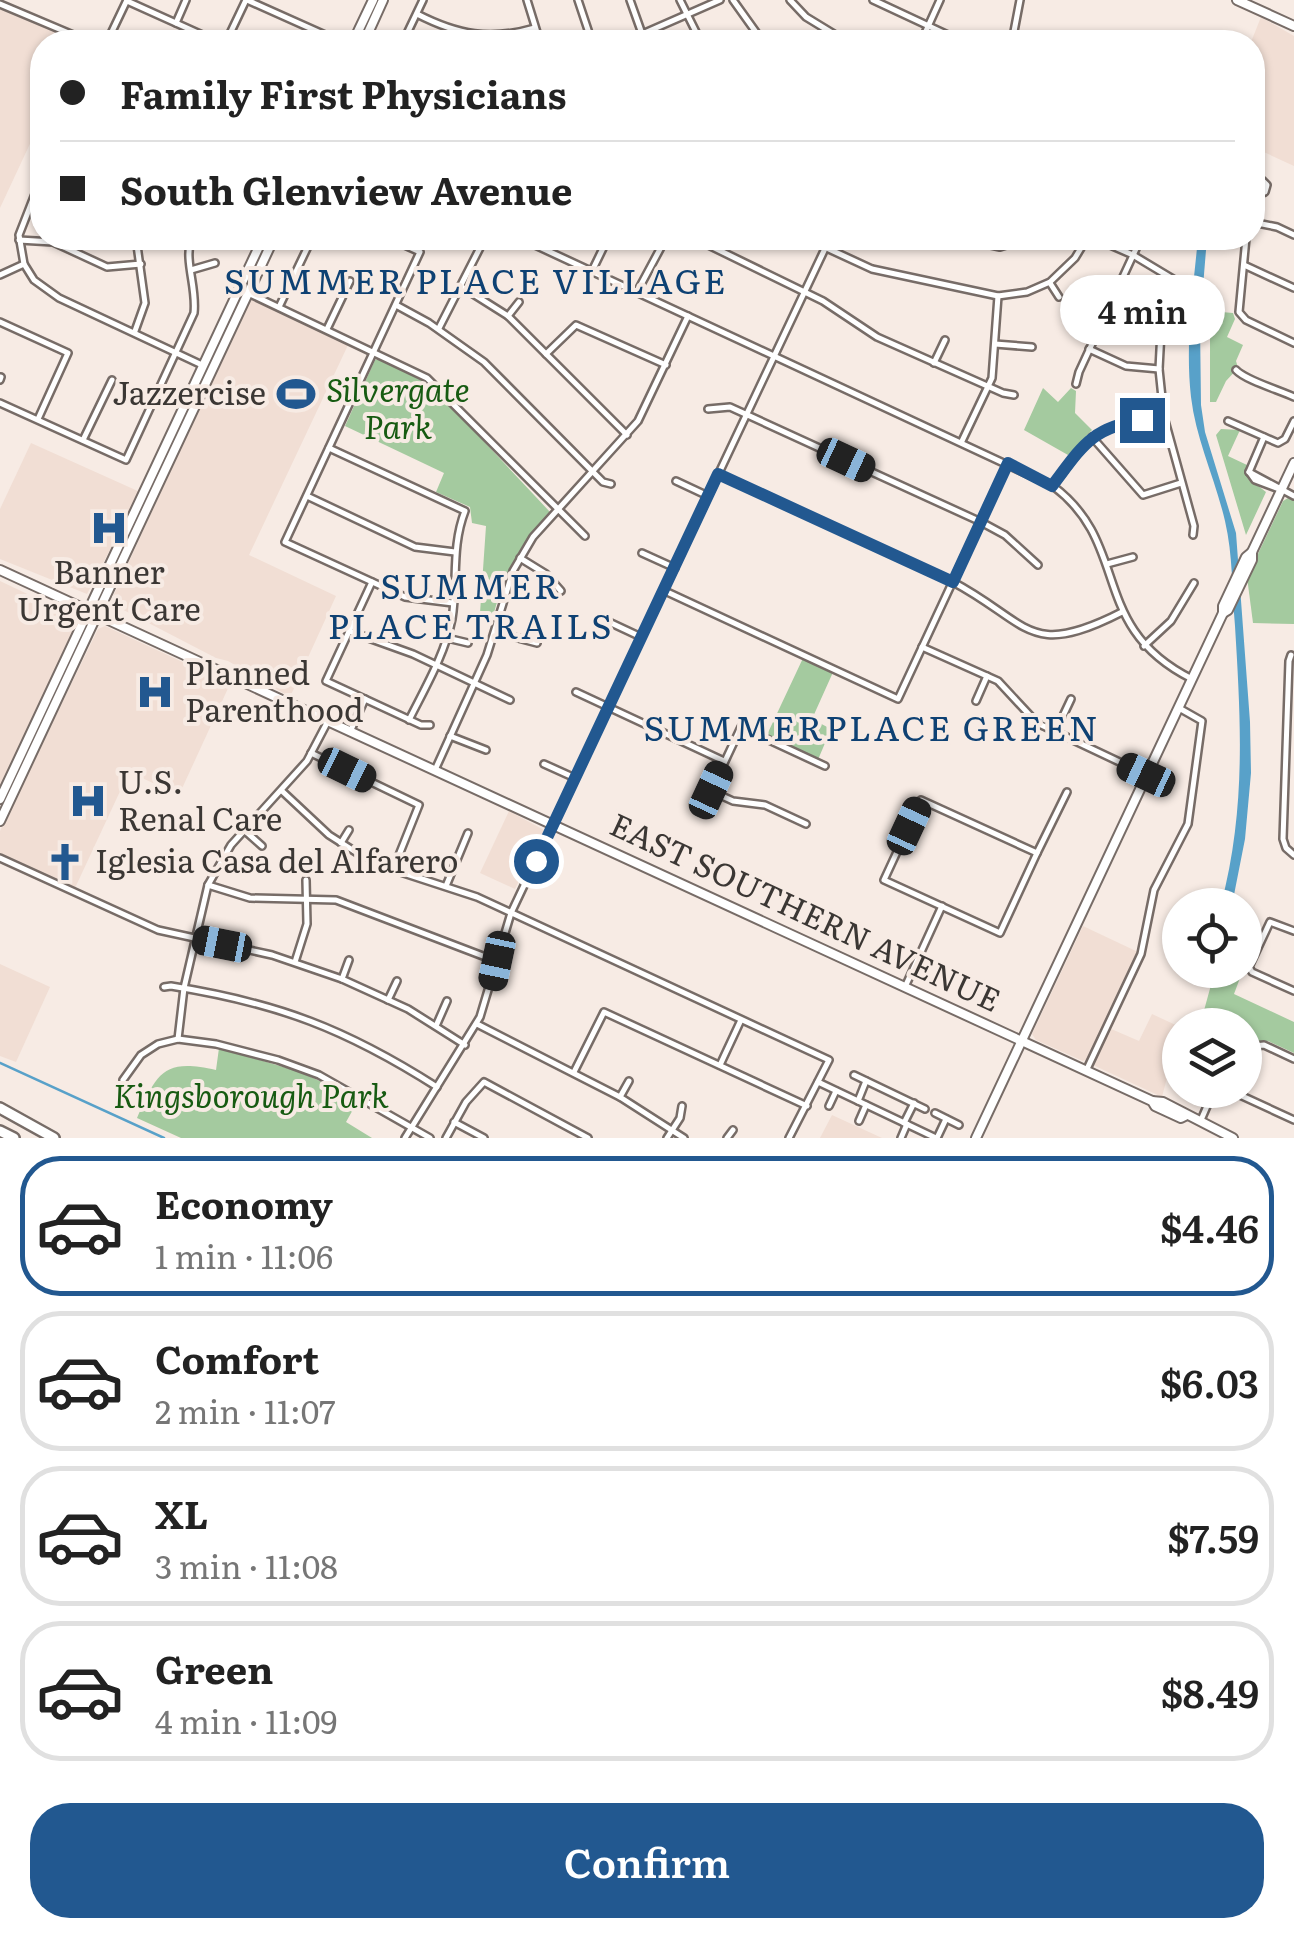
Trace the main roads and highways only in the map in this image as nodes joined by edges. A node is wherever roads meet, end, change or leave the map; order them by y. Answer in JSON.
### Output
{"nodes":[{"id":1,"x":373,"y":0,"type":"edge"},
{"id":2,"x":384,"y":0,"type":"edge"},
{"id":3,"x":1237,"y":0,"type":"edge"},
{"id":4,"x":1294,"y":26,"type":"edge"},
{"id":5,"x":359,"y":30,"type":"edge"},
{"id":6,"x":370,"y":30,"type":"edge"},
{"id":7,"x":258,"y":250,"type":"edge"},
{"id":8,"x":260,"y":250,"type":"edge"},
{"id":9,"x":268,"y":250,"type":"edge"},
{"id":10,"x":248,"y":293,"type":"junction"},
{"id":11,"x":208,"y":367,"type":"junction"},
{"id":12,"x":1294,"y":463,"type":"edge"},
{"id":13,"x":141,"y":498,"type":"junction"},
{"id":14,"x":151,"y":501,"type":"junction"},
{"id":15,"x":1252,"y":552,"type":"junction"},
{"id":16,"x":0,"y":570,"type":"edge"},
{"id":17,"x":89,"y":608,"type":"junction"},
{"id":18,"x":99,"y":613,"type":"junction"},
{"id":19,"x":1223,"y":613,"type":"junction"},
{"id":20,"x":0,"y":799,"type":"edge"},
{"id":21,"x":0,"y":821,"type":"edge"},
{"id":22,"x":1022,"y":1041,"type":"junction"},
{"id":23,"x":0,"y":1108,"type":"edge"},
{"id":24,"x":0,"y":1132,"type":"edge"},
{"id":25,"x":14,"y":1138,"type":"edge"},
{"id":26,"x":54,"y":1138,"type":"edge"},
{"id":27,"x":976,"y":1138,"type":"edge"},
{"id":28,"x":1233,"y":1138,"type":"edge"}],
"edges":[{"from":1,"to":5,"type":"main road"},
{"from":2,"to":6,"type":"main road"},
{"from":3,"to":4,"type":"main road"},
{"from":7,"to":11,"type":"main road"},
{"from":8,"to":10,"type":"main road"},
{"from":9,"to":10,"type":"main road"},
{"from":10,"to":11,"type":"main road"},
{"from":11,"to":13,"type":"main road"},
{"from":11,"to":14,"type":"main road"},
{"from":12,"to":15,"type":"main road"},
{"from":13,"to":14,"type":"main road"},
{"from":13,"to":17,"type":"main road"},
{"from":14,"to":18,"type":"main road"},
{"from":15,"to":19,"type":"main road"},
{"from":15,"to":19,"type":"main road"},
{"from":16,"to":17,"type":"main road","name":"EAST SOUTHERN AVENUE"},
{"from":17,"to":18,"type":"main road","name":"EAST SOUTHERN AVENUE"},
{"from":17,"to":20,"type":"main road"},
{"from":18,"to":21,"type":"main road"},
{"from":18,"to":22,"type":"main road","name":"EAST SOUTHERN AVENUE"},
{"from":19,"to":22,"type":"main road"},
{"from":22,"to":27,"type":"main road"},
{"from":22,"to":28,"type":"main road","name":"EAST SOUTHERN AVENUE"},
{"from":23,"to":26,"type":"highway"},
{"from":24,"to":25,"type":"highway"}]}
